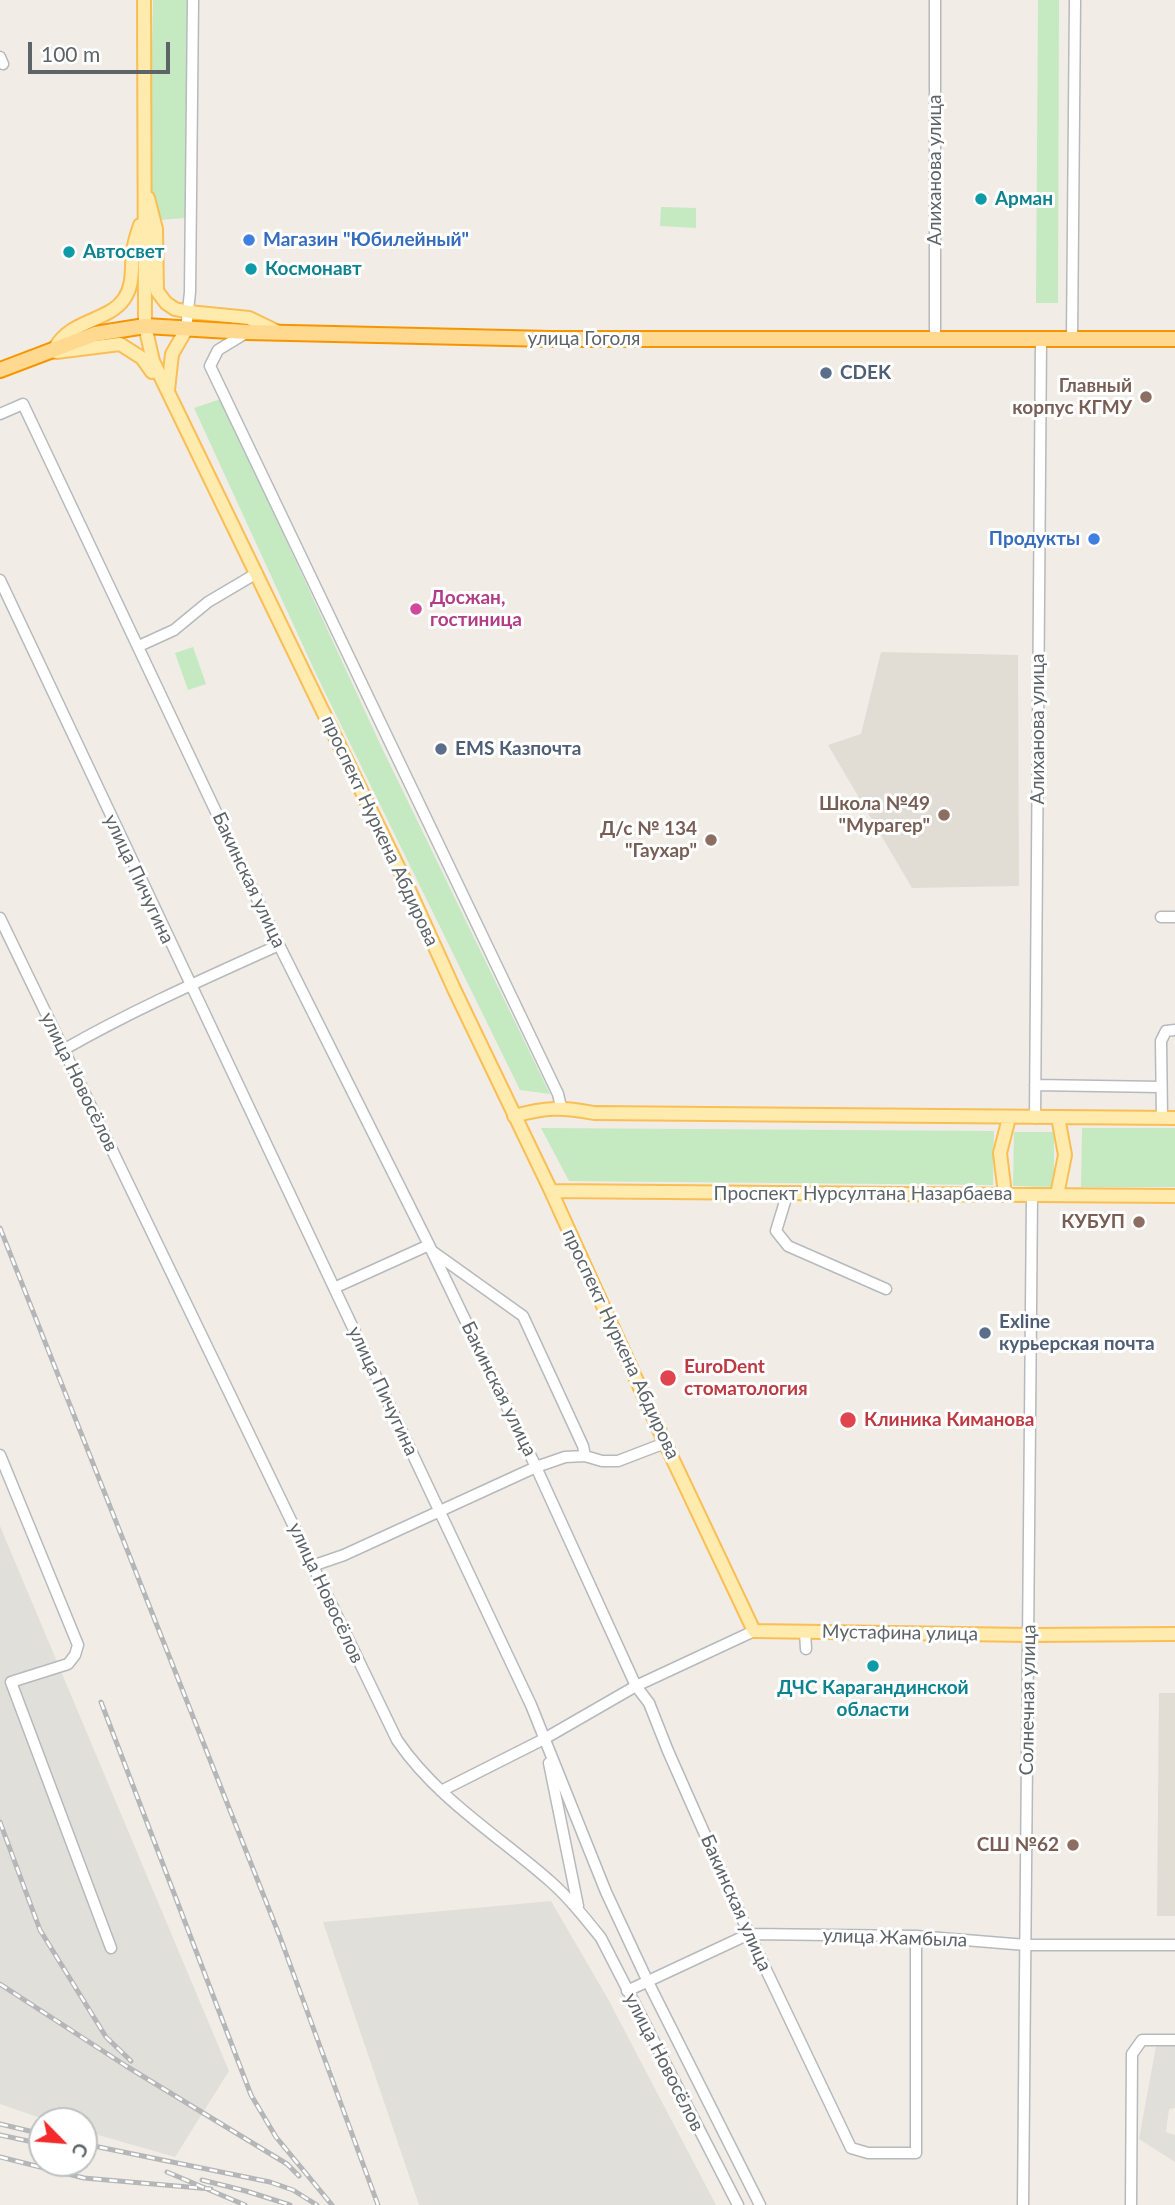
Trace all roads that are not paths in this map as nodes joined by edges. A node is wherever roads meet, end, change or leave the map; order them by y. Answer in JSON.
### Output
{"nodes":[{"id":1,"x":144,"y":0,"type":"edge"},
{"id":2,"x":192,"y":0,"type":"edge"},
{"id":3,"x":935,"y":0,"type":"edge"},
{"id":4,"x":1075,"y":0,"type":"edge"},
{"id":5,"x":144,"y":185,"type":"junction"},
{"id":6,"x":144,"y":211,"type":"junction"},
{"id":7,"x":188,"y":312,"type":"junction"},
{"id":8,"x":145,"y":326,"type":"junction"},
{"id":9,"x":186,"y":330,"type":"junction"},
{"id":10,"x":247,"y":332,"type":"junction"},
{"id":11,"x":279,"y":333,"type":"junction"},
{"id":12,"x":935,"y":339,"type":"junction"},
{"id":13,"x":1041,"y":339,"type":"junction"},
{"id":14,"x":1072,"y":339,"type":"junction"},
{"id":15,"x":1175,"y":339,"type":"edge"},
{"id":16,"x":48,"y":351,"type":"junction"},
{"id":17,"x":0,"y":370,"type":"edge"},
{"id":18,"x":165,"y":386,"type":"junction"},
{"id":19,"x":0,"y":415,"type":"edge"},
{"id":20,"x":257,"y":573,"type":"junction"},
{"id":21,"x":0,"y":580,"type":"edge"},
{"id":22,"x":139,"y":646,"type":"junction"},
{"id":23,"x":1161,"y":917,"type":"dead end"},
{"id":24,"x":1175,"y":917,"type":"edge"},
{"id":25,"x":0,"y":918,"type":"edge"},
{"id":26,"x":279,"y":945,"type":"junction"},
{"id":27,"x":189,"y":985,"type":"junction"},
{"id":28,"x":1175,"y":1030,"type":"edge"},
{"id":29,"x":63,"y":1050,"type":"junction"},
{"id":30,"x":1035,"y":1085,"type":"junction"},
{"id":31,"x":1161,"y":1087,"type":"junction"},
{"id":32,"x":561,"y":1107,"type":"junction"},
{"id":33,"x":514,"y":1116,"type":"junction"},
{"id":34,"x":1058,"y":1117,"type":"junction"},
{"id":35,"x":1009,"y":1118,"type":"junction"},
{"id":36,"x":1035,"y":1118,"type":"junction"},
{"id":37,"x":1168,"y":1118,"type":"edge"},
{"id":38,"x":551,"y":1192,"type":"junction"},
{"id":39,"x":1006,"y":1194,"type":"junction"},
{"id":40,"x":787,"y":1195,"type":"junction"},
{"id":41,"x":1032,"y":1195,"type":"junction"},
{"id":42,"x":1057,"y":1195,"type":"junction"},
{"id":43,"x":1175,"y":1196,"type":"edge"},
{"id":44,"x":431,"y":1248,"type":"junction"},
{"id":45,"x":334,"y":1288,"type":"junction"},
{"id":46,"x":886,"y":1289,"type":"dead end"},
{"id":47,"x":665,"y":1443,"type":"junction"},
{"id":48,"x":0,"y":1455,"type":"edge"},
{"id":49,"x":585,"y":1456,"type":"junction"},
{"id":50,"x":536,"y":1466,"type":"junction"},
{"id":51,"x":439,"y":1512,"type":"junction"},
{"id":52,"x":312,"y":1566,"type":"junction"},
{"id":53,"x":754,"y":1631,"type":"junction"},
{"id":54,"x":805,"y":1632,"type":"junction"},
{"id":55,"x":1175,"y":1634,"type":"edge"},
{"id":56,"x":1029,"y":1635,"type":"junction"},
{"id":57,"x":806,"y":1649,"type":"dead end"},
{"id":58,"x":636,"y":1686,"type":"junction"},
{"id":59,"x":544,"y":1739,"type":"junction"},
{"id":60,"x":441,"y":1791,"type":"junction"},
{"id":61,"x":578,"y":1908,"type":"junction"},
{"id":62,"x":750,"y":1934,"type":"junction"},
{"id":63,"x":916,"y":1936,"type":"junction"},
{"id":64,"x":1026,"y":1945,"type":"junction"},
{"id":65,"x":1175,"y":1945,"type":"edge"},
{"id":66,"x":111,"y":1948,"type":"dead end"},
{"id":67,"x":648,"y":1982,"type":"junction"},
{"id":68,"x":627,"y":1991,"type":"junction"},
{"id":69,"x":1175,"y":2040,"type":"edge"},
{"id":70,"x":738,"y":2205,"type":"edge"},
{"id":71,"x":760,"y":2205,"type":"edge"},
{"id":72,"x":1023,"y":2205,"type":"edge"},
{"id":73,"x":1131,"y":2205,"type":"edge"}],
"edges":[{"from":1,"to":5,"type":"main road","name":"проспект Нуркена Абдирова"},
{"from":2,"to":7,"type":"street"},
{"from":3,"to":12,"type":"street","name":"Алиханова улица"},
{"from":4,"to":14,"type":"street"},
{"from":5,"to":6,"type":"main road","name":"проспект Нуркена Абдирова"},
{"from":5,"to":7,"type":"main road"},
{"from":6,"to":8,"type":"main road","name":"проспект Нуркена Абдирова"},
{"from":6,"to":16,"type":"main road"},
{"from":7,"to":9,"type":"street"},
{"from":7,"to":11,"type":"main road"},
{"from":8,"to":9,"type":"highway","name":"улица Гоголя"},
{"from":8,"to":16,"type":"highway","name":"улица Гоголя"},
{"from":8,"to":18,"type":"main road","name":"проспект Нуркена Абдирова"},
{"from":9,"to":10,"type":"highway","name":"улица Гоголя"},
{"from":9,"to":18,"type":"main road"},
{"from":10,"to":11,"type":"highway","name":"улица Гоголя"},
{"from":10,"to":32,"type":"street"},
{"from":11,"to":12,"type":"highway","name":"улица Гоголя"},
{"from":12,"to":13,"type":"highway","name":"улица Гоголя"},
{"from":13,"to":14,"type":"highway","name":"улица Гоголя"},
{"from":13,"to":30,"type":"street","name":"Алиханова улица"},
{"from":14,"to":15,"type":"highway","name":"улица Гоголя"},
{"from":16,"to":17,"type":"highway","name":"улица Гоголя"},
{"from":16,"to":18,"type":"main road"},
{"from":18,"to":20,"type":"main road","name":"проспект Нуркена Абдирова"},
{"from":19,"to":22,"type":"street","name":"Бакинская улица"},
{"from":20,"to":22,"type":"street"},
{"from":20,"to":33,"type":"main road","name":"проспект Нуркена Абдирова"},
{"from":21,"to":27,"type":"street","name":"улица Пичугина"},
{"from":22,"to":26,"type":"street","name":"Бакинская улица"},
{"from":23,"to":24,"type":"street"},
{"from":25,"to":29,"type":"street","name":"улица Новосёлов"},
{"from":26,"to":27,"type":"street"},
{"from":26,"to":44,"type":"street","name":"Бакинская улица"},
{"from":27,"to":29,"type":"street"},
{"from":27,"to":45,"type":"street","name":"улица Пичугина"},
{"from":28,"to":31,"type":"street"},
{"from":29,"to":52,"type":"street","name":"улица Новосёлов"},
{"from":30,"to":31,"type":"street"},
{"from":30,"to":36,"type":"street","name":"Алиханова улица"},
{"from":31,"to":37,"type":"street"},
{"from":32,"to":33,"type":"main road"},
{"from":32,"to":35,"type":"main road"},
{"from":33,"to":38,"type":"main road","name":"проспект Нуркена Абдирова"},
{"from":34,"to":36,"type":"main road"},
{"from":34,"to":37,"type":"main road"},
{"from":34,"to":42,"type":"main road"},
{"from":35,"to":36,"type":"main road"},
{"from":35,"to":39,"type":"main road"},
{"from":38,"to":40,"type":"main road","name":"Проспект Нурсултана Назарбаева"},
{"from":38,"to":47,"type":"main road","name":"проспект Нуркена Абдирова"},
{"from":39,"to":40,"type":"main road","name":"Проспект Нурсултана Назарбаева"},
{"from":39,"to":41,"type":"main road","name":"Проспект Нурсултана Назарбаева"},
{"from":40,"to":46,"type":"street"},
{"from":41,"to":42,"type":"main road","name":"Проспект Нурсултана Назарбаева"},
{"from":41,"to":56,"type":"street","name":"Солнечная улица"},
{"from":42,"to":43,"type":"main road","name":"Проспект Нурсултана Назарбаева"},
{"from":44,"to":45,"type":"street"},
{"from":44,"to":49,"type":"street"},
{"from":44,"to":50,"type":"street","name":"Бакинская улица"},
{"from":45,"to":51,"type":"street","name":"улица Пичугина"},
{"from":47,"to":49,"type":"street"},
{"from":47,"to":53,"type":"main road","name":"проспект Нуркена Абдирова"},
{"from":48,"to":66,"type":"street"},
{"from":49,"to":50,"type":"street"},
{"from":50,"to":51,"type":"street"},
{"from":50,"to":58,"type":"street","name":"Бакинская улица"},
{"from":51,"to":52,"type":"street"},
{"from":51,"to":59,"type":"street","name":"улица Пичугина"},
{"from":52,"to":60,"type":"street","name":"улица Новосёлов"},
{"from":53,"to":54,"type":"main road","name":"Мустафина улица"},
{"from":53,"to":58,"type":"street","name":"Мустафина улица"},
{"from":54,"to":56,"type":"main road","name":"Мустафина улица"},
{"from":54,"to":57,"type":"street"},
{"from":55,"to":56,"type":"main road","name":"Мустафина улица"},
{"from":56,"to":64,"type":"street","name":"Солнечная улица"},
{"from":58,"to":59,"type":"street","name":"Мустафина улица"},
{"from":58,"to":62,"type":"street","name":"Бакинская улица"},
{"from":59,"to":60,"type":"street","name":"Мустафина улица"},
{"from":59,"to":61,"type":"street"},
{"from":59,"to":67,"type":"street","name":"улица Пичугина"},
{"from":60,"to":61,"type":"street","name":"улица Новосёлов"},
{"from":61,"to":68,"type":"street","name":"улица Новосёлов"},
{"from":62,"to":63,"type":"street","name":"улица Жамбыла"},
{"from":62,"to":63,"type":"street","name":"Бакинская улица"},
{"from":62,"to":67,"type":"street","name":"улица Жамбыла"},
{"from":63,"to":64,"type":"street","name":"улица Жамбыла"},
{"from":64,"to":65,"type":"street","name":"улица Жамбыла"},
{"from":64,"to":72,"type":"street","name":"Солнечная улица"},
{"from":67,"to":68,"type":"street","name":"улица Жамбыла"},
{"from":67,"to":71,"type":"street","name":"улица Пичугина"},
{"from":68,"to":70,"type":"street","name":"улица Новосёлов"},
{"from":69,"to":73,"type":"street"}]}
